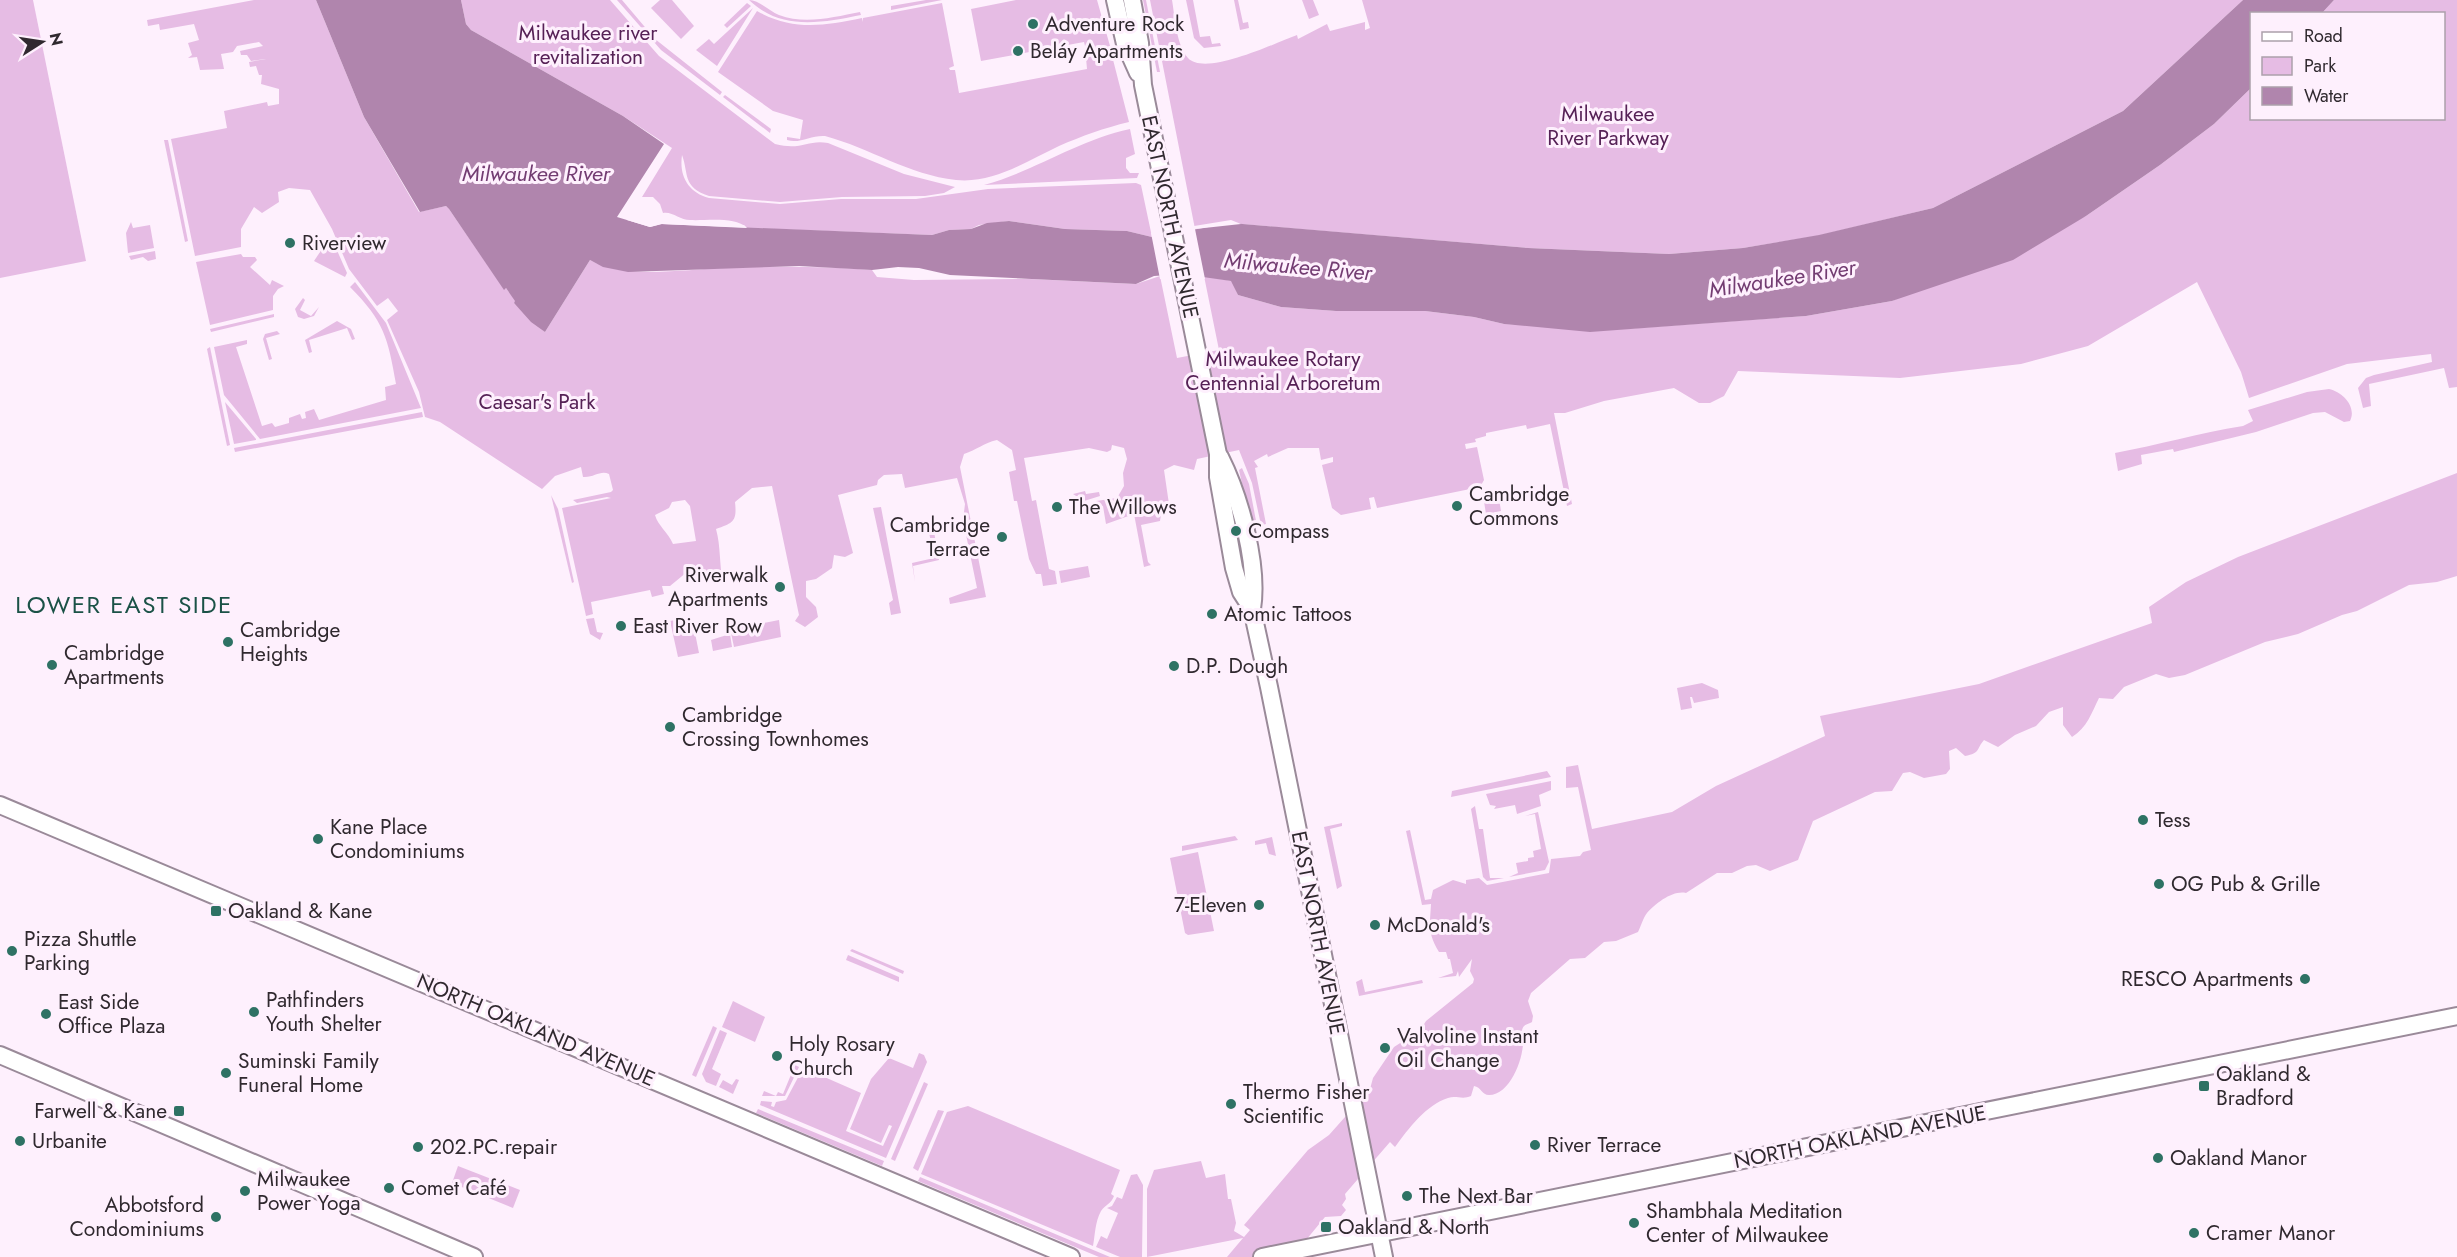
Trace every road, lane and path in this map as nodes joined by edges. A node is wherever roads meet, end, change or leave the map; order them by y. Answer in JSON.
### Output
{"nodes":[{"id":1,"x":1115,"y":0,"type":"edge"},
{"id":2,"x":1132,"y":0,"type":"edge"},
{"id":3,"x":1143,"y":85,"type":"junction"},
{"id":4,"x":0,"y":805,"type":"edge"},
{"id":5,"x":2457,"y":1016,"type":"edge"},
{"id":6,"x":0,"y":1055,"type":"edge"},
{"id":7,"x":1379,"y":1233,"type":"junction"},
{"id":8,"x":474,"y":1257,"type":"edge"},
{"id":9,"x":1071,"y":1257,"type":"edge"},
{"id":10,"x":1262,"y":1257,"type":"edge"},
{"id":11,"x":1384,"y":1257,"type":"edge"}],
"edges":[{"from":1,"to":3,"type":"main road","name":"EAST NORTH AVENUE"},
{"from":2,"to":3,"type":"main road","name":"EAST NORTH AVENUE"},
{"from":3,"to":7,"type":"main road","name":"EAST NORTH AVENUE"},
{"from":4,"to":9,"type":"main road","name":"NORTH OAKLAND AVENUE"},
{"from":5,"to":7,"type":"main road","name":"NORTH OAKLAND AVENUE"},
{"from":6,"to":8,"type":"main road"},
{"from":7,"to":10,"type":"main road","name":"NORTH OAKLAND AVENUE"},
{"from":7,"to":11,"type":"main road","name":"EAST NORTH AVENUE"}]}
